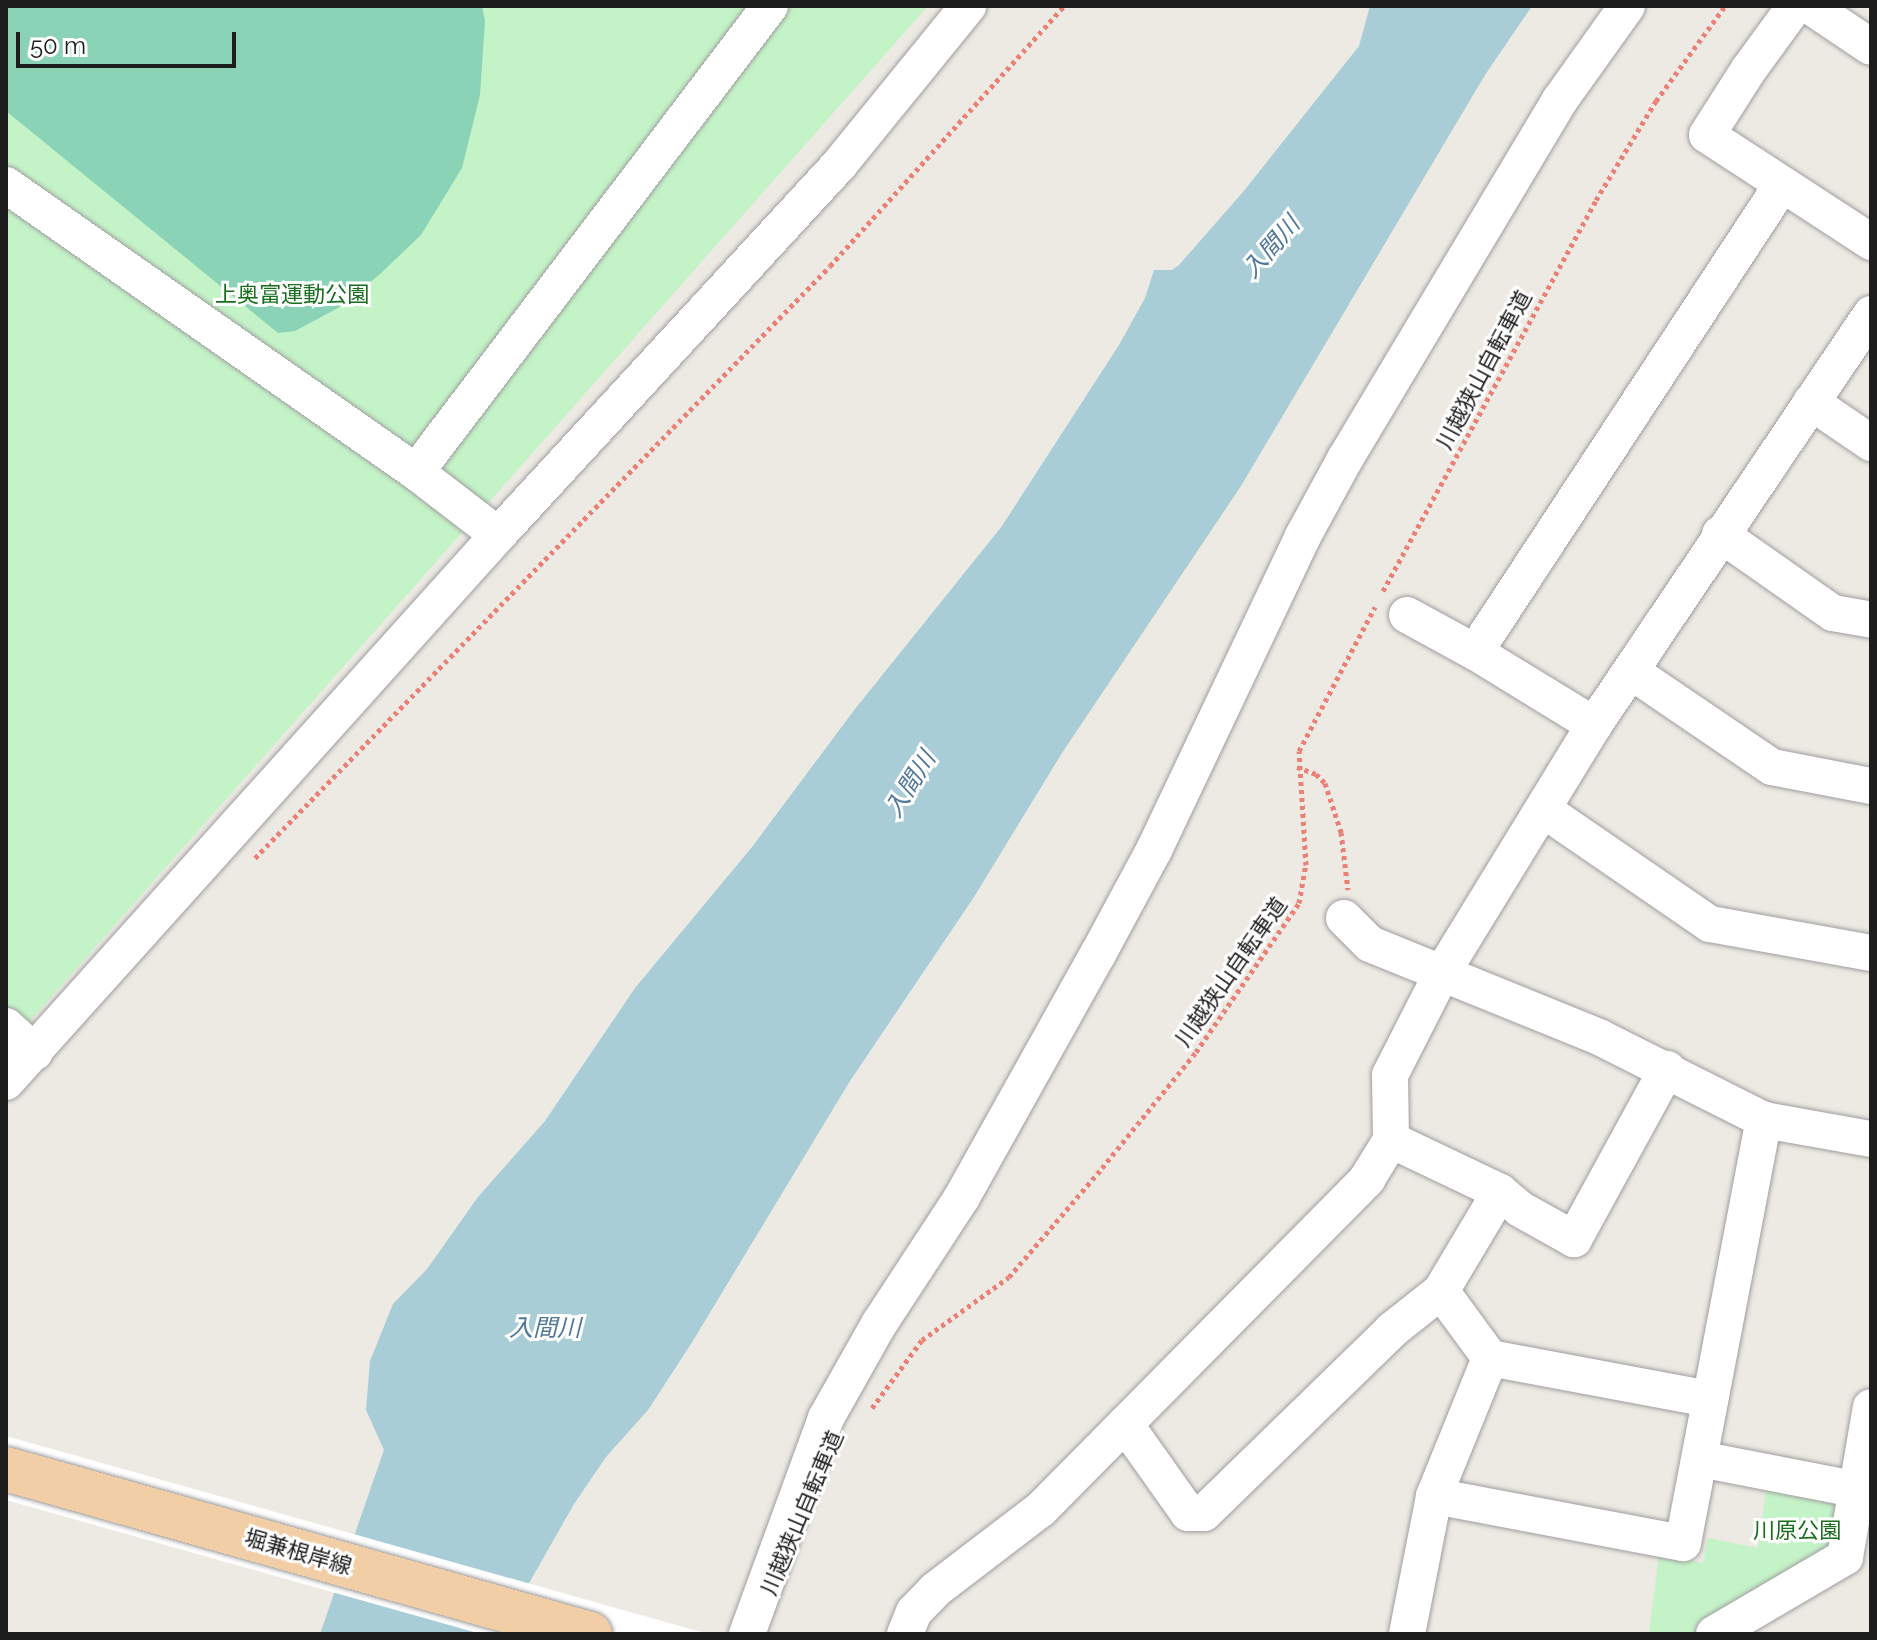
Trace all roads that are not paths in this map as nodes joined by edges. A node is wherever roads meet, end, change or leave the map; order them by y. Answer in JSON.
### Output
{"nodes":[{"id":1,"x":770,"y":6,"type":"edge"},
{"id":2,"x":968,"y":6,"type":"edge"},
{"id":3,"x":1627,"y":6,"type":"edge"},
{"id":4,"x":1795,"y":6,"type":"edge"},
{"id":5,"x":1810,"y":6,"type":"edge"},
{"id":6,"x":1871,"y":47,"type":"edge"},
{"id":7,"x":6,"y":185,"type":"edge"},
{"id":8,"x":1781,"y":186,"type":"junction"},
{"id":9,"x":1871,"y":242,"type":"edge"},
{"id":10,"x":1871,"y":314,"type":"edge"},
{"id":11,"x":1811,"y":402,"type":"junction"},
{"id":12,"x":1871,"y":443,"type":"edge"},
{"id":13,"x":416,"y":472,"type":"junction"},
{"id":14,"x":1720,"y":534,"type":"junction"},
{"id":15,"x":498,"y":535,"type":"junction"},
{"id":16,"x":1407,"y":615,"type":"dead end"},
{"id":17,"x":1871,"y":620,"type":"edge"},
{"id":18,"x":1475,"y":652,"type":"junction"},
{"id":19,"x":1632,"y":672,"type":"junction"},
{"id":20,"x":1594,"y":725,"type":"junction"},
{"id":21,"x":1871,"y":786,"type":"edge"},
{"id":22,"x":1544,"y":810,"type":"junction"},
{"id":23,"x":1344,"y":918,"type":"road end"},
{"id":24,"x":1871,"y":953,"type":"edge"},
{"id":25,"x":1442,"y":973,"type":"junction"},
{"id":26,"x":6,"y":1026,"type":"edge"},
{"id":27,"x":35,"y":1052,"type":"junction"},
{"id":28,"x":1667,"y":1069,"type":"junction"},
{"id":29,"x":6,"y":1082,"type":"edge"},
{"id":30,"x":1764,"y":1120,"type":"junction"},
{"id":31,"x":1871,"y":1139,"type":"edge"},
{"id":32,"x":1391,"y":1140,"type":"junction"},
{"id":33,"x":1500,"y":1192,"type":"junction"},
{"id":34,"x":1441,"y":1291,"type":"junction"},
{"id":35,"x":1490,"y":1358,"type":"junction"},
{"id":36,"x":1710,"y":1399,"type":"junction"},
{"id":37,"x":1871,"y":1407,"type":"edge"},
{"id":38,"x":1125,"y":1424,"type":"junction"},
{"id":39,"x":1700,"y":1459,"type":"junction"},
{"id":40,"x":6,"y":1469,"type":"edge"},
{"id":41,"x":1855,"y":1489,"type":"junction"},
{"id":42,"x":1434,"y":1496,"type":"junction"},
{"id":43,"x":590,"y":1634,"type":"edge"},
{"id":44,"x":747,"y":1634,"type":"edge"},
{"id":45,"x":905,"y":1634,"type":"edge"},
{"id":46,"x":1407,"y":1634,"type":"edge"},
{"id":47,"x":1714,"y":1634,"type":"edge"}],
"edges":[{"from":1,"to":13,"type":"street"},
{"from":2,"to":15,"type":"street"},
{"from":3,"to":44,"type":"street"},
{"from":4,"to":8,"type":"street"},
{"from":5,"to":6,"type":"street"},
{"from":7,"to":13,"type":"street"},
{"from":8,"to":9,"type":"street"},
{"from":8,"to":18,"type":"street"},
{"from":10,"to":11,"type":"street"},
{"from":11,"to":12,"type":"street"},
{"from":11,"to":14,"type":"street"},
{"from":13,"to":15,"type":"street"},
{"from":14,"to":17,"type":"street"},
{"from":14,"to":19,"type":"street"},
{"from":15,"to":27,"type":"street"},
{"from":16,"to":18,"type":"street"},
{"from":18,"to":20,"type":"street"},
{"from":19,"to":20,"type":"street"},
{"from":19,"to":21,"type":"street"},
{"from":20,"to":22,"type":"street"},
{"from":22,"to":24,"type":"street"},
{"from":22,"to":25,"type":"street"},
{"from":23,"to":25,"type":"street"},
{"from":25,"to":28,"type":"street"},
{"from":25,"to":32,"type":"street"},
{"from":26,"to":27,"type":"street"},
{"from":27,"to":29,"type":"street"},
{"from":28,"to":30,"type":"street"},
{"from":28,"to":33,"type":"street"},
{"from":30,"to":31,"type":"street"},
{"from":30,"to":36,"type":"street"},
{"from":32,"to":33,"type":"street"},
{"from":32,"to":38,"type":"street"},
{"from":33,"to":34,"type":"street"},
{"from":34,"to":35,"type":"street"},
{"from":34,"to":38,"type":"street"},
{"from":35,"to":36,"type":"street"},
{"from":35,"to":42,"type":"street"},
{"from":36,"to":39,"type":"street"},
{"from":37,"to":41,"type":"street"},
{"from":38,"to":45,"type":"street"},
{"from":39,"to":41,"type":"street"},
{"from":39,"to":42,"type":"street"},
{"from":40,"to":43,"type":"main road","name":"堀兼根岸線"},
{"from":41,"to":47,"type":"street"},
{"from":42,"to":46,"type":"street"}]}
